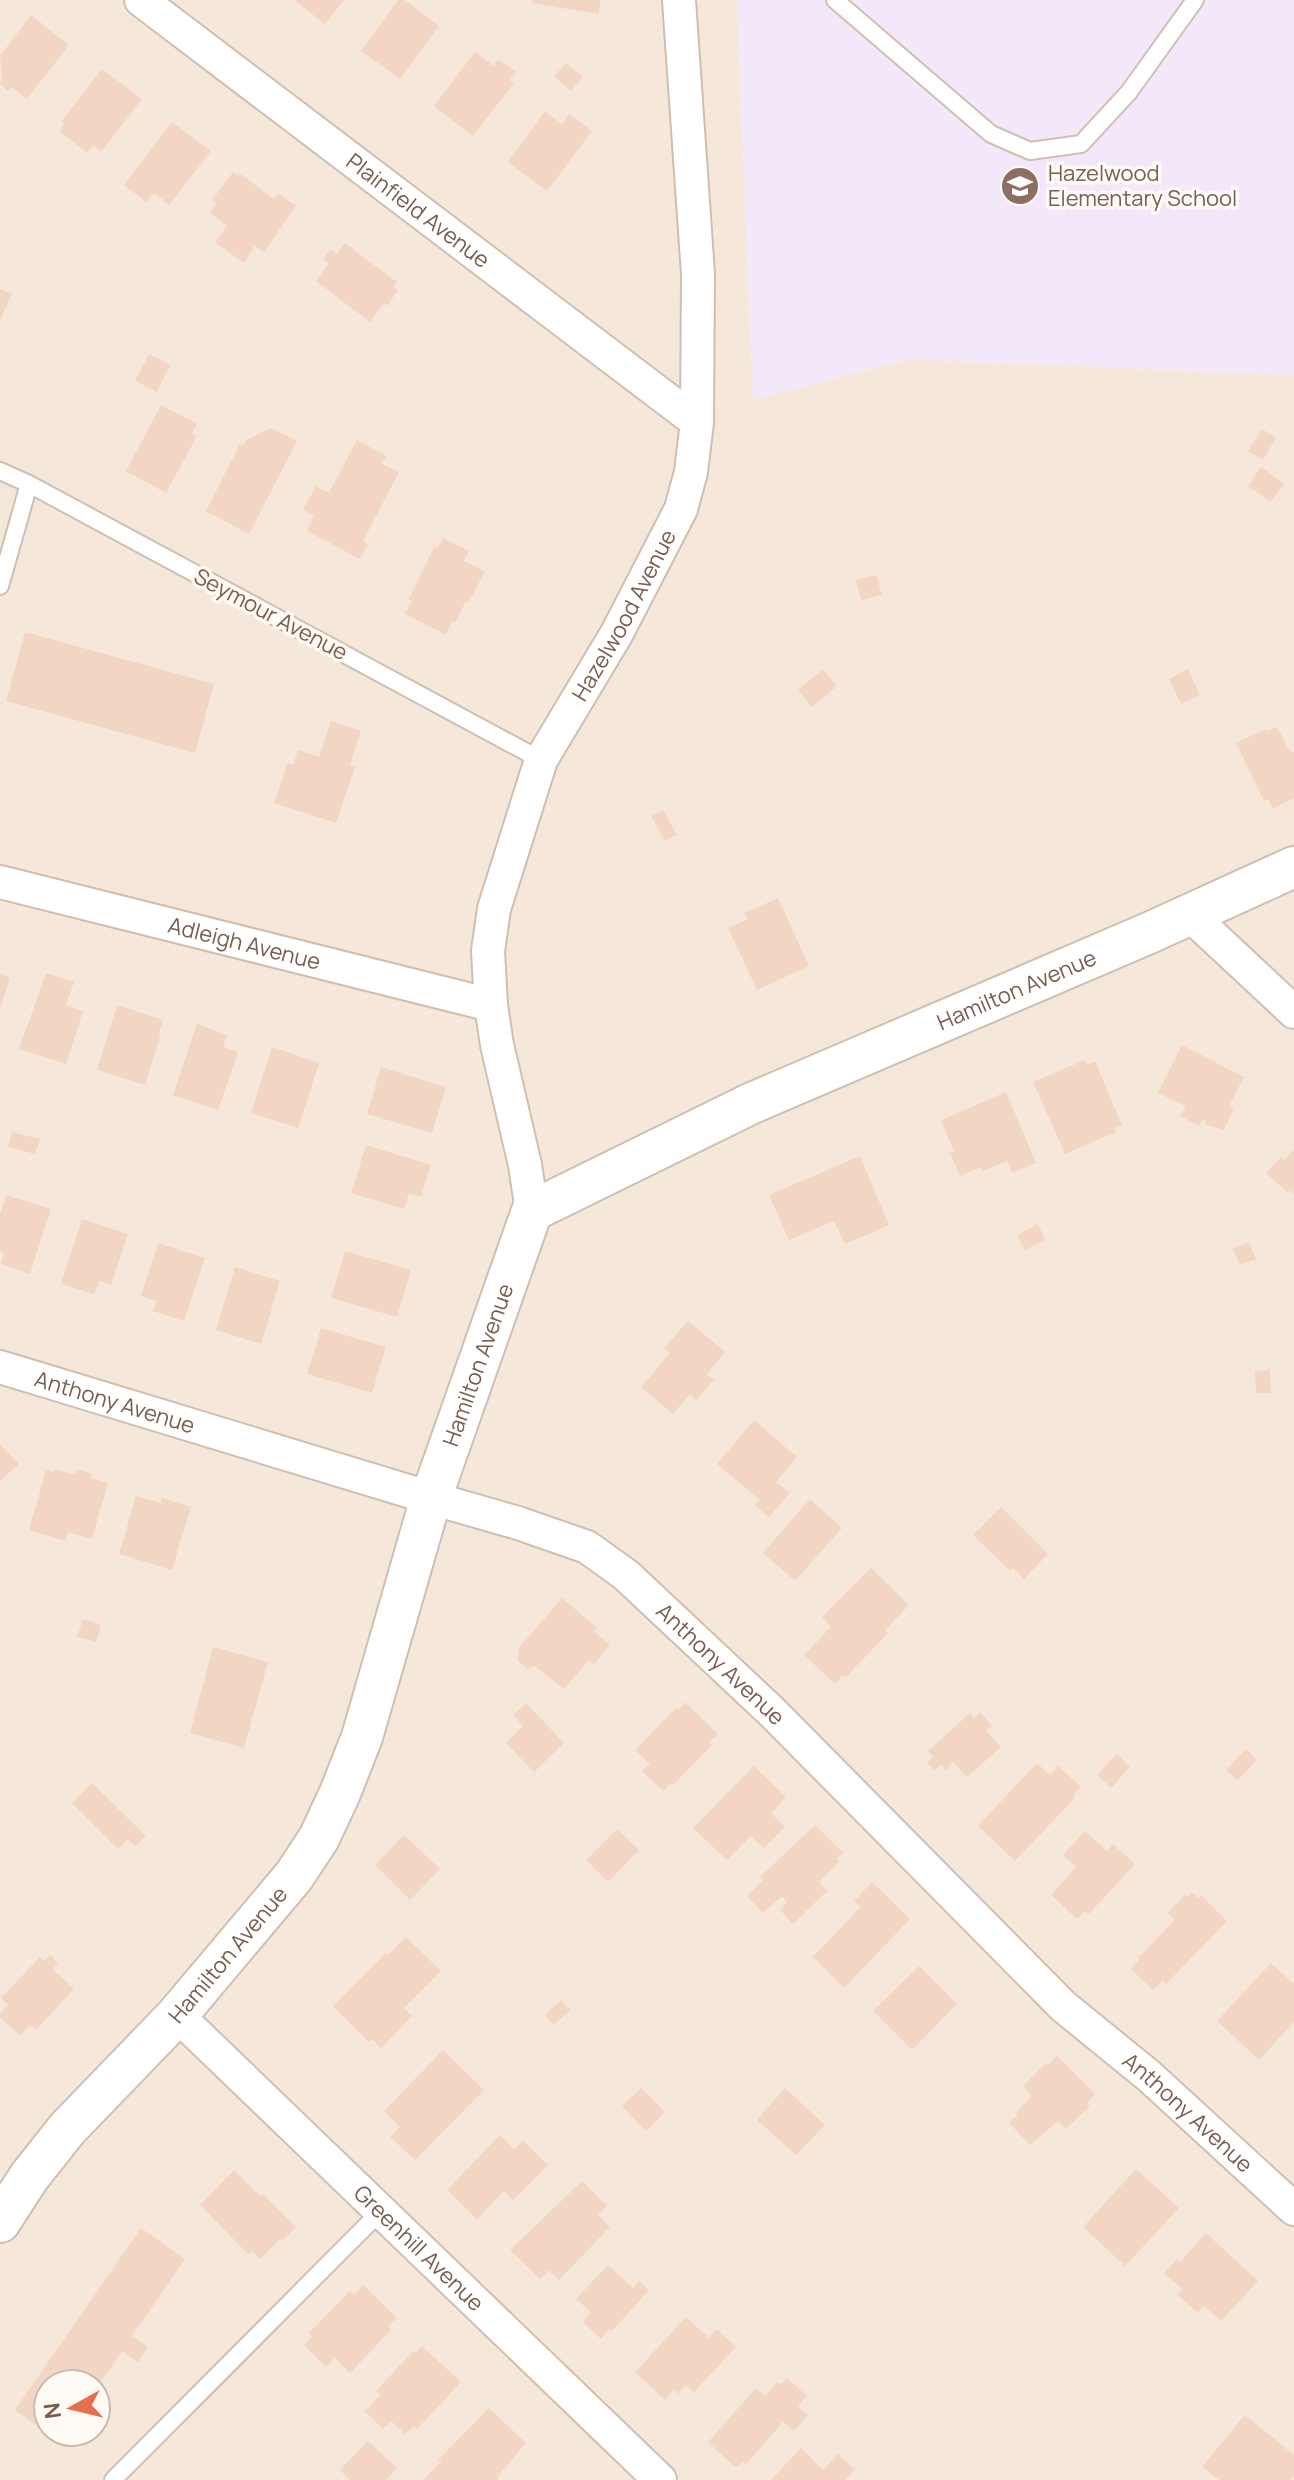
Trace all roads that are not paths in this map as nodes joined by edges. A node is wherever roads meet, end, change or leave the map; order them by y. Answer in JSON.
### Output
{"nodes":[{"id":1,"x":141,"y":0,"type":"edge"},
{"id":2,"x":679,"y":0,"type":"edge"},
{"id":3,"x":835,"y":0,"type":"edge"},
{"id":4,"x":1195,"y":0,"type":"edge"},
{"id":5,"x":697,"y":422,"type":"junction"},
{"id":6,"x":0,"y":471,"type":"edge"},
{"id":7,"x":29,"y":484,"type":"junction"},
{"id":8,"x":0,"y":586,"type":"edge"},
{"id":9,"x":541,"y":760,"type":"junction"},
{"id":10,"x":1294,"y":867,"type":"edge"},
{"id":11,"x":0,"y":882,"type":"edge"},
{"id":12,"x":1190,"y":915,"type":"junction"},
{"id":13,"x":491,"y":1005,"type":"junction"},
{"id":14,"x":1294,"y":1012,"type":"edge"},
{"id":15,"x":532,"y":1211,"type":"junction"},
{"id":16,"x":0,"y":1367,"type":"edge"},
{"id":17,"x":431,"y":1498,"type":"junction"},
{"id":18,"x":177,"y":2015,"type":"junction"},
{"id":19,"x":1294,"y":2209,"type":"edge"},
{"id":20,"x":381,"y":2211,"type":"junction"},
{"id":21,"x":0,"y":2222,"type":"edge"},
{"id":22,"x":113,"y":2480,"type":"edge"},
{"id":23,"x":660,"y":2480,"type":"edge"}],
"edges":[{"from":1,"to":5,"type":"street","name":"Plainfield Avenue"},
{"from":2,"to":5,"type":"street","name":"Hazelwood Avenue"},
{"from":3,"to":4,"type":"lane"},
{"from":5,"to":9,"type":"street","name":"Hazelwood Avenue"},
{"from":6,"to":7,"type":"lane","name":"Seymour Avenue"},
{"from":7,"to":8,"type":"lane"},
{"from":7,"to":9,"type":"lane","name":"Seymour Avenue"},
{"from":9,"to":13,"type":"street","name":"Hazelwood Avenue"},
{"from":10,"to":12,"type":"street","name":"Hamilton Avenue"},
{"from":11,"to":13,"type":"street","name":"Adleigh Avenue"},
{"from":12,"to":14,"type":"street"},
{"from":12,"to":15,"type":"street","name":"Hamilton Avenue"},
{"from":13,"to":15,"type":"street","name":"Hazelwood Avenue"},
{"from":15,"to":17,"type":"street","name":"Hamilton Avenue"},
{"from":16,"to":17,"type":"street","name":"Anthony Avenue"},
{"from":17,"to":18,"type":"street","name":"Hamilton Avenue"},
{"from":17,"to":19,"type":"street","name":"Anthony Avenue"},
{"from":18,"to":20,"type":"street","name":"Greenhill Avenue"},
{"from":18,"to":21,"type":"street","name":"Hamilton Avenue"},
{"from":20,"to":22,"type":"lane"},
{"from":20,"to":23,"type":"street","name":"Greenhill Avenue"}]}
